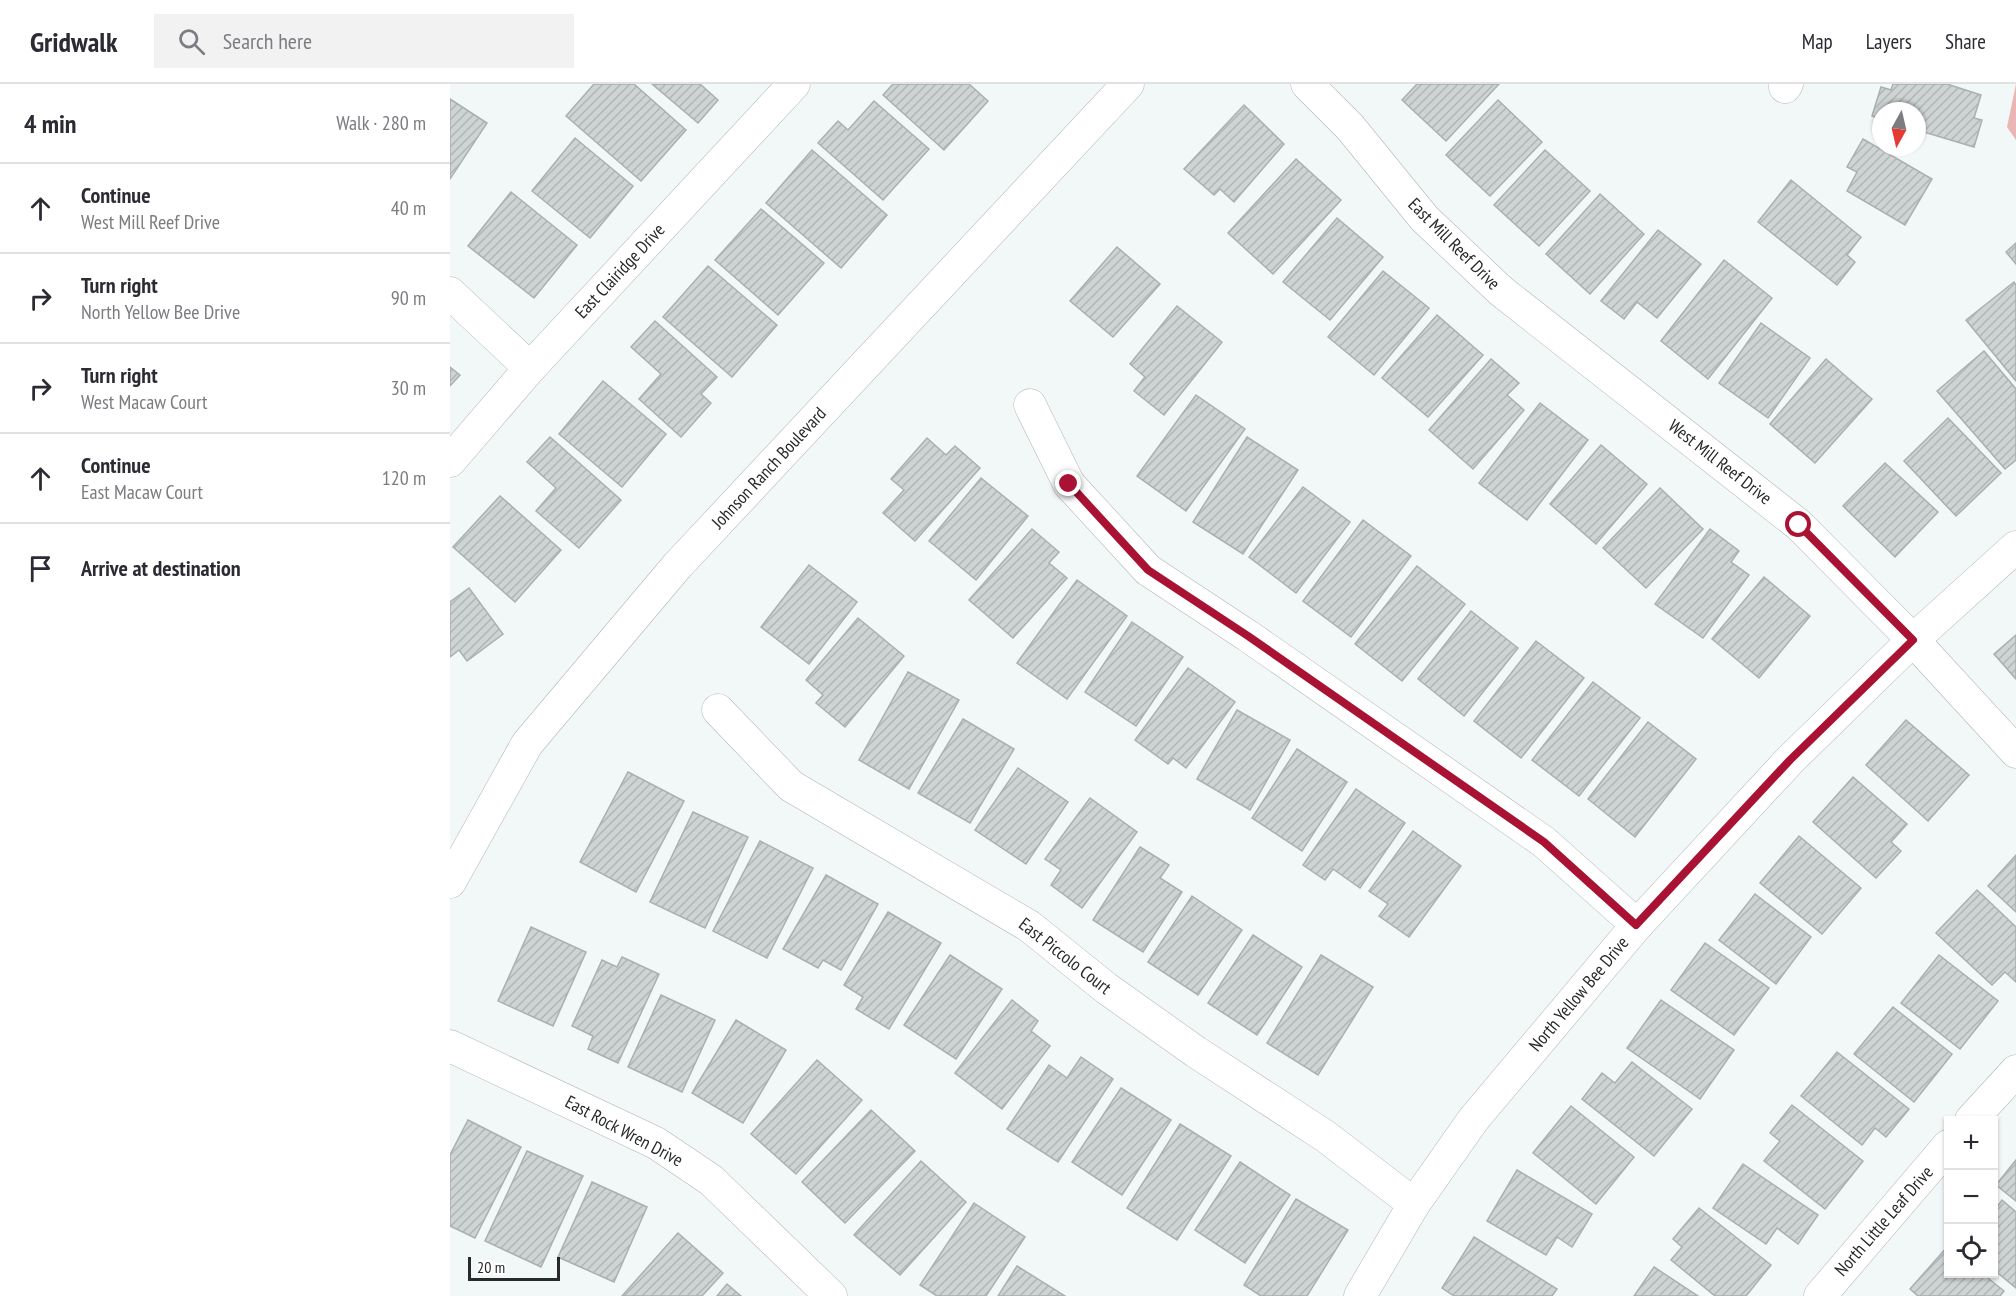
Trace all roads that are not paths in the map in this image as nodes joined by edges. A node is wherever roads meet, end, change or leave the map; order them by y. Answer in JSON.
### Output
{"nodes":[{"id":1,"x":794,"y":84,"type":"edge"},
{"id":2,"x":1128,"y":84,"type":"edge"},
{"id":3,"x":1306,"y":84,"type":"edge"},
{"id":4,"x":450,"y":293,"type":"edge"},
{"id":5,"x":1590,"y":363,"type":"joint"},
{"id":6,"x":530,"y":368,"type":"junction"},
{"id":7,"x":1030,"y":405,"type":"dead end"},
{"id":8,"x":450,"y":461,"type":"edge"},
{"id":9,"x":2016,"y":547,"type":"edge"},
{"id":10,"x":1913,"y":640,"type":"junction"},
{"id":11,"x":718,"y":710,"type":"dead end"},
{"id":12,"x":2016,"y":752,"type":"edge"},
{"id":13,"x":450,"y":882,"type":"edge"},
{"id":14,"x":1636,"y":925,"type":"junction"},
{"id":15,"x":450,"y":1046,"type":"edge"},
{"id":16,"x":2016,"y":1071,"type":"edge"},
{"id":17,"x":1975,"y":1116,"type":"edge"},
{"id":18,"x":1944,"y":1151,"type":"edge"},
{"id":19,"x":1414,"y":1204,"type":"junction"},
{"id":20,"x":831,"y":1296,"type":"edge"},
{"id":21,"x":1360,"y":1296,"type":"edge"},
{"id":22,"x":1820,"y":1296,"type":"edge"}],
"edges":[{"from":1,"to":6,"type":"street","name":"East Clairidge Drive"},
{"from":2,"to":13,"type":"street","name":"Johnson Ranch Boulevard"},
{"from":3,"to":5,"type":"street","name":"East Mill Reef Drive"},
{"from":4,"to":6,"type":"street"},
{"from":5,"to":10,"type":"street","name":"West Mill Reef Drive"},
{"from":6,"to":8,"type":"street","name":"East Clairidge Drive"},
{"from":7,"to":14,"type":"street"},
{"from":9,"to":10,"type":"street","name":"North Yellow Bee Drive"},
{"from":10,"to":12,"type":"street","name":"West Mill Reef Drive"},
{"from":10,"to":14,"type":"street","name":"North Yellow Bee Drive"},
{"from":11,"to":19,"type":"street","name":"East Piccolo Court"},
{"from":14,"to":19,"type":"street","name":"North Yellow Bee Drive"},
{"from":15,"to":20,"type":"street","name":"East Rock Wren Drive"},
{"from":16,"to":17,"type":"street"},
{"from":18,"to":22,"type":"street","name":"North Little Leaf Drive"},
{"from":19,"to":21,"type":"street","name":"North Yellow Bee Drive"}]}
